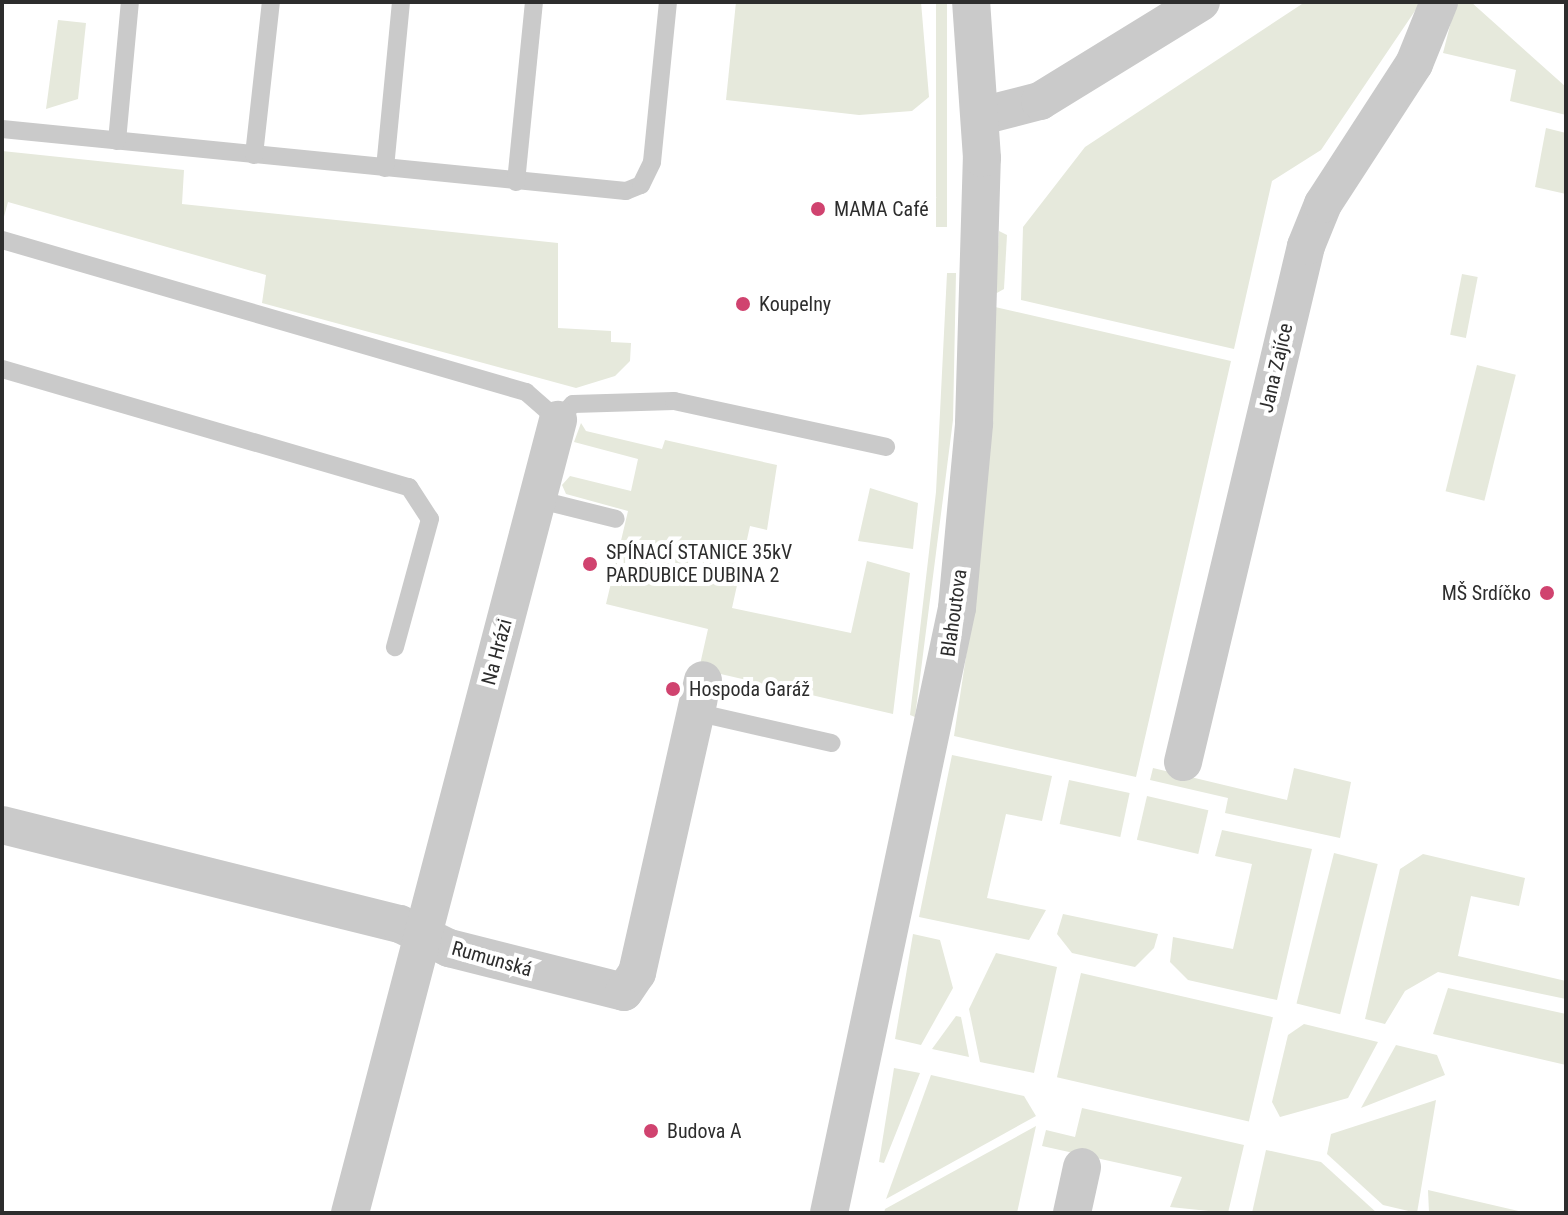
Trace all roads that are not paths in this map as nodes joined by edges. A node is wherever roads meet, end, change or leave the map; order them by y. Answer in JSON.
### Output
{"nodes":[{"id":1,"x":130,"y":2,"type":"edge"},
{"id":2,"x":271,"y":2,"type":"edge"},
{"id":3,"x":401,"y":2,"type":"edge"},
{"id":4,"x":534,"y":2,"type":"edge"},
{"id":5,"x":668,"y":2,"type":"edge"},
{"id":6,"x":971,"y":2,"type":"edge"},
{"id":7,"x":1201,"y":2,"type":"edge"},
{"id":8,"x":1439,"y":2,"type":"edge"},
{"id":9,"x":981,"y":116,"type":"junction"},
{"id":10,"x":2,"y":129,"type":"edge"},
{"id":11,"x":117,"y":141,"type":"junction"},
{"id":12,"x":254,"y":155,"type":"junction"},
{"id":13,"x":385,"y":168,"type":"junction"},
{"id":14,"x":516,"y":182,"type":"junction"},
{"id":15,"x":2,"y":240,"type":"edge"},
{"id":16,"x":2,"y":369,"type":"edge"},
{"id":17,"x":558,"y":420,"type":"junction"},
{"id":18,"x":886,"y":447,"type":"dead end"},
{"id":19,"x":536,"y":499,"type":"junction"},
{"id":20,"x":616,"y":519,"type":"dead end"},
{"id":21,"x":395,"y":647,"type":"dead end"},
{"id":22,"x":699,"y":696,"type":"joint"},
{"id":23,"x":832,"y":743,"type":"dead end"},
{"id":24,"x":1183,"y":762,"type":"dead end"},
{"id":25,"x":2,"y":825,"type":"edge"},
{"id":26,"x":423,"y":935,"type":"junction"},
{"id":27,"x":1082,"y":1167,"type":"dead end"},
{"id":28,"x":350,"y":1213,"type":"edge"},
{"id":29,"x":829,"y":1213,"type":"edge"},
{"id":30,"x":1072,"y":1213,"type":"edge"}],
"edges":[{"from":1,"to":11,"type":"lane"},
{"from":2,"to":12,"type":"lane"},
{"from":3,"to":13,"type":"lane"},
{"from":4,"to":14,"type":"lane"},
{"from":5,"to":14,"type":"lane"},
{"from":6,"to":9,"type":"street","name":"Blahoutova"},
{"from":7,"to":9,"type":"street"},
{"from":8,"to":24,"type":"street","name":"Jana Zajíce"},
{"from":9,"to":29,"type":"street","name":"Blahoutova"},
{"from":10,"to":11,"type":"lane"},
{"from":11,"to":12,"type":"lane"},
{"from":12,"to":13,"type":"lane"},
{"from":13,"to":14,"type":"lane"},
{"from":15,"to":17,"type":"lane"},
{"from":16,"to":21,"type":"lane"},
{"from":17,"to":18,"type":"lane"},
{"from":17,"to":19,"type":"street","name":"Na Hrázi"},
{"from":19,"to":20,"type":"lane"},
{"from":19,"to":26,"type":"street","name":"Na Hrázi"},
{"from":22,"to":23,"type":"lane"},
{"from":22,"to":26,"type":"street","name":"Rumunská"},
{"from":25,"to":26,"type":"street","name":"Rumunská"},
{"from":26,"to":28,"type":"street","name":"Na Hrázi"},
{"from":27,"to":30,"type":"street"}]}
